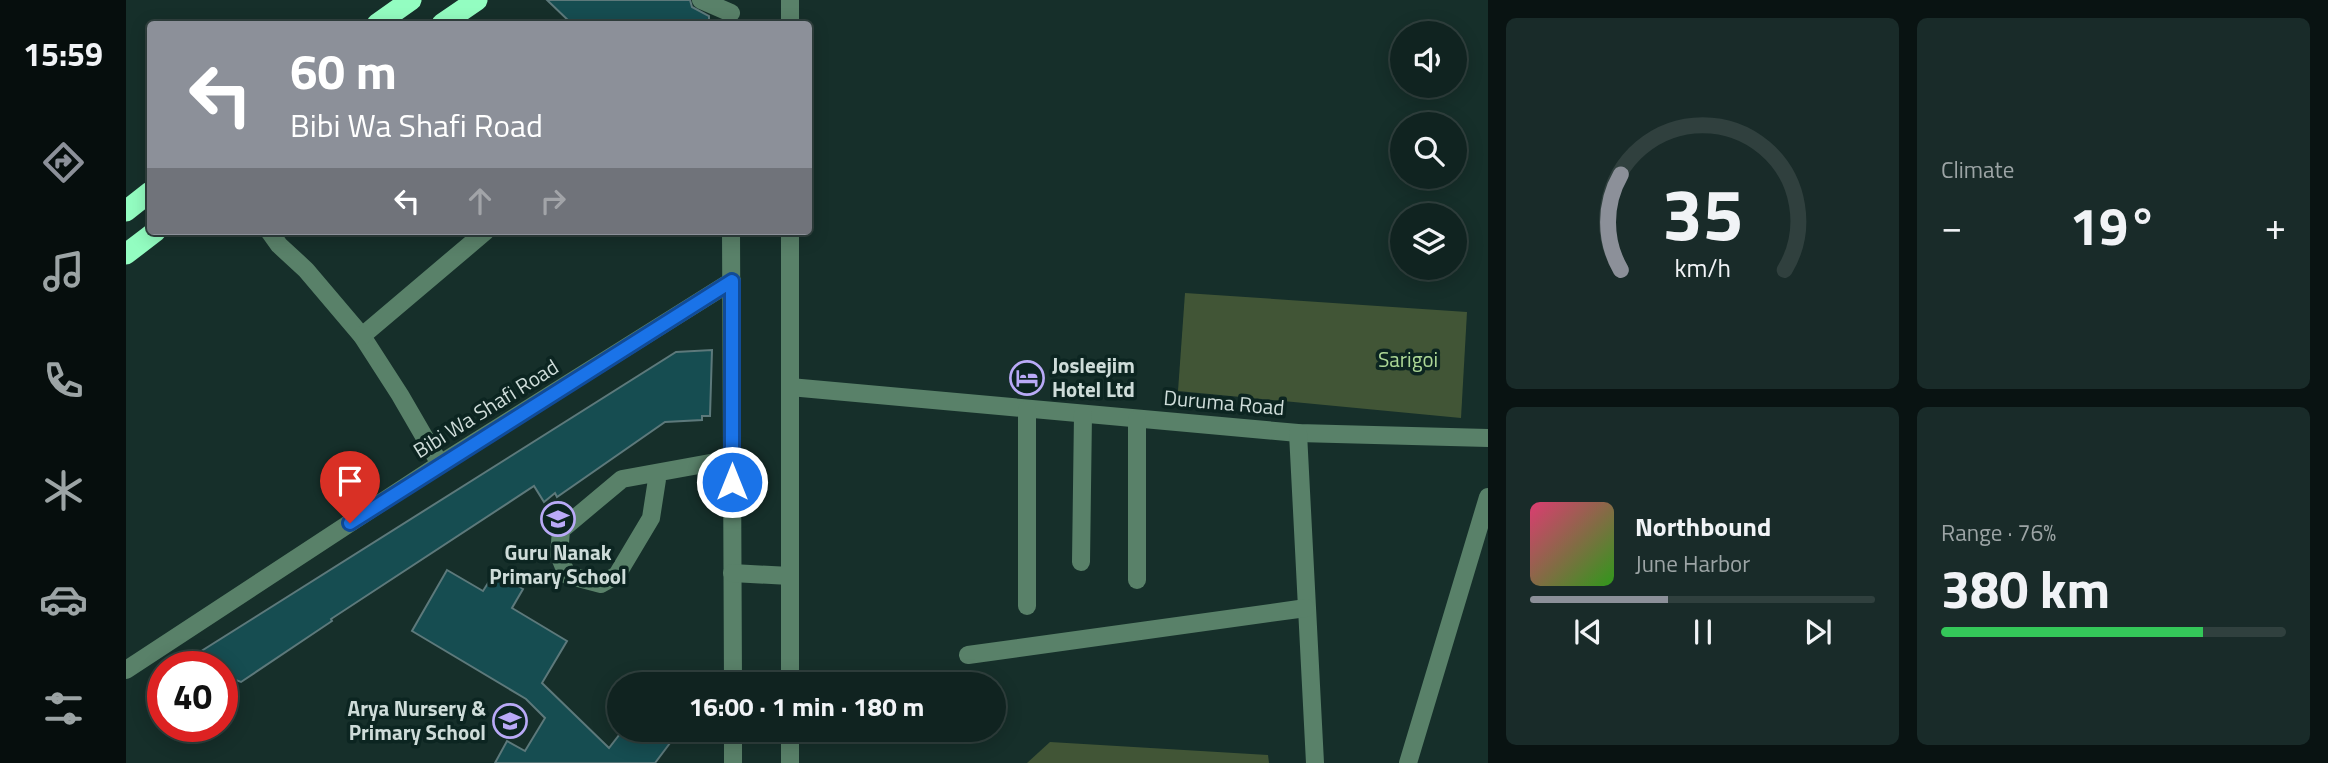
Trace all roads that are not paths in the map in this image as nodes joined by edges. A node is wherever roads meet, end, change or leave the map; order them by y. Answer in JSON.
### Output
{"nodes":[{"id":1,"x":411,"y":0,"type":"edge"},
{"id":2,"x":477,"y":0,"type":"edge"},
{"id":3,"x":701,"y":0,"type":"edge"},
{"id":4,"x":790,"y":0,"type":"edge"},
{"id":5,"x":731,"y":12,"type":"edge"},
{"id":6,"x":385,"y":13,"type":"edge"},
{"id":7,"x":446,"y":21,"type":"edge"},
{"id":8,"x":790,"y":21,"type":"edge"},
{"id":9,"x":147,"y":194,"type":"edge"},
{"id":10,"x":126,"y":211,"type":"edge"},
{"id":11,"x":151,"y":235,"type":"edge"},
{"id":12,"x":272,"y":235,"type":"edge"},
{"id":13,"x":481,"y":235,"type":"edge"},
{"id":14,"x":732,"y":235,"type":"edge"},
{"id":15,"x":790,"y":235,"type":"edge"},
{"id":16,"x":126,"y":254,"type":"edge"},
{"id":17,"x":732,"y":281,"type":"junction"},
{"id":18,"x":362,"y":336,"type":"junction"},
{"id":19,"x":790,"y":387,"type":"junction"},
{"id":20,"x":1027,"y":409,"type":"junction"},
{"id":21,"x":1083,"y":414,"type":"junction"},
{"id":22,"x":1137,"y":419,"type":"junction"},
{"id":23,"x":1298,"y":433,"type":"junction"},
{"id":24,"x":1488,"y":438,"type":"edge"},
{"id":25,"x":732,"y":459,"type":"junction"},
{"id":26,"x":440,"y":464,"type":"junction"},
{"id":27,"x":658,"y":473,"type":"junction"},
{"id":28,"x":1488,"y":497,"type":"edge"},
{"id":29,"x":1082,"y":562,"type":"dead end"},
{"id":30,"x":732,"y":573,"type":"junction"},
{"id":31,"x":790,"y":576,"type":"junction"},
{"id":32,"x":1137,"y":580,"type":"dead end"},
{"id":33,"x":1027,"y":606,"type":"dead end"},
{"id":34,"x":1306,"y":608,"type":"junction"},
{"id":35,"x":968,"y":655,"type":"dead end"},
{"id":36,"x":126,"y":670,"type":"edge"},
{"id":37,"x":733,"y":672,"type":"edge"},
{"id":38,"x":790,"y":672,"type":"edge"},
{"id":39,"x":733,"y":742,"type":"edge"},
{"id":40,"x":790,"y":742,"type":"edge"},
{"id":41,"x":733,"y":763,"type":"edge"},
{"id":42,"x":790,"y":763,"type":"edge"},
{"id":43,"x":1315,"y":763,"type":"edge"},
{"id":44,"x":1408,"y":763,"type":"edge"}],
"edges":[{"from":1,"to":6,"type":"highway"},
{"from":2,"to":7,"type":"highway"},
{"from":3,"to":5,"type":"street"},
{"from":4,"to":8,"type":"street"},
{"from":9,"to":10,"type":"highway"},
{"from":11,"to":16,"type":"highway"},
{"from":12,"to":18,"type":"street"},
{"from":13,"to":18,"type":"street"},
{"from":14,"to":17,"type":"street"},
{"from":15,"to":19,"type":"street"},
{"from":17,"to":25,"type":"street"},
{"from":17,"to":26,"type":"street","name":"Bibi Wa Shafi Road"},
{"from":18,"to":26,"type":"street"},
{"from":19,"to":20,"type":"street","name":"Duruma Road"},
{"from":19,"to":31,"type":"street"},
{"from":20,"to":21,"type":"street","name":"Duruma Road"},
{"from":20,"to":33,"type":"street"},
{"from":21,"to":22,"type":"street","name":"Duruma Road"},
{"from":21,"to":29,"type":"street"},
{"from":22,"to":23,"type":"street","name":"Duruma Road"},
{"from":22,"to":32,"type":"street"},
{"from":23,"to":24,"type":"street","name":"Duruma Road"},
{"from":23,"to":34,"type":"street"},
{"from":25,"to":27,"type":"street"},
{"from":25,"to":30,"type":"street"},
{"from":26,"to":36,"type":"street","name":"Bibi Wa Shafi Road"},
{"from":27,"to":27,"type":"street"},
{"from":28,"to":44,"type":"street"},
{"from":30,"to":31,"type":"street"},
{"from":30,"to":37,"type":"street"},
{"from":31,"to":38,"type":"street"},
{"from":34,"to":35,"type":"street"},
{"from":34,"to":43,"type":"street"},
{"from":39,"to":41,"type":"street"},
{"from":40,"to":42,"type":"street"}]}
